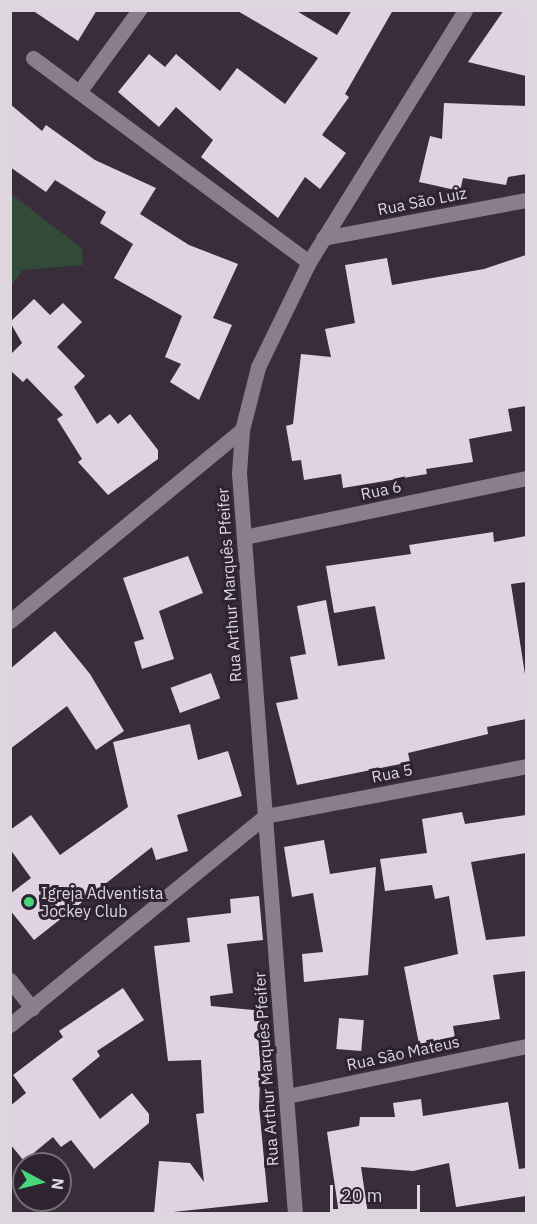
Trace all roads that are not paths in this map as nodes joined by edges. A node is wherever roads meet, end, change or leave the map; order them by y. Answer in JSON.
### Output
{"nodes":[{"id":1,"x":139,"y":10,"type":"edge"},
{"id":2,"x":465,"y":10,"type":"edge"},
{"id":3,"x":33,"y":58,"type":"dead end"},
{"id":4,"x":79,"y":92,"type":"junction"},
{"id":5,"x":526,"y":200,"type":"edge"},
{"id":6,"x":323,"y":238,"type":"junction"},
{"id":7,"x":309,"y":262,"type":"junction"},
{"id":8,"x":242,"y":430,"type":"junction"},
{"id":9,"x":526,"y":478,"type":"edge"},
{"id":10,"x":244,"y":537,"type":"junction"},
{"id":11,"x":10,"y":621,"type":"edge"},
{"id":12,"x":526,"y":766,"type":"edge"},
{"id":13,"x":265,"y":816,"type":"junction"},
{"id":14,"x":10,"y":980,"type":"edge"},
{"id":15,"x":32,"y":1008,"type":"junction"},
{"id":16,"x":10,"y":1025,"type":"edge"},
{"id":17,"x":526,"y":1046,"type":"edge"},
{"id":18,"x":287,"y":1096,"type":"junction"},
{"id":19,"x":295,"y":1213,"type":"edge"}],
"edges":[{"from":1,"to":4,"type":"street"},
{"from":2,"to":6,"type":"street","name":"Rua Arthur Marquês Pfeifer"},
{"from":3,"to":4,"type":"street"},
{"from":4,"to":7,"type":"street"},
{"from":5,"to":6,"type":"street","name":"Rua São Luiz"},
{"from":6,"to":7,"type":"street","name":"Rua Arthur Marquês Pfeifer"},
{"from":7,"to":8,"type":"street","name":"Rua Arthur Marquês Pfeifer"},
{"from":8,"to":10,"type":"street","name":"Rua Arthur Marquês Pfeifer"},
{"from":8,"to":11,"type":"street"},
{"from":9,"to":10,"type":"street","name":"Rua 6"},
{"from":10,"to":13,"type":"street","name":"Rua Arthur Marquês Pfeifer"},
{"from":12,"to":13,"type":"street","name":"Rua 5"},
{"from":13,"to":15,"type":"street"},
{"from":13,"to":18,"type":"street","name":"Rua Arthur Marquês Pfeifer"},
{"from":14,"to":15,"type":"street"},
{"from":15,"to":16,"type":"street"},
{"from":17,"to":18,"type":"street","name":"Rua São Mateus"},
{"from":18,"to":19,"type":"street","name":"Rua Arthur Marquês Pfeifer"}]}
